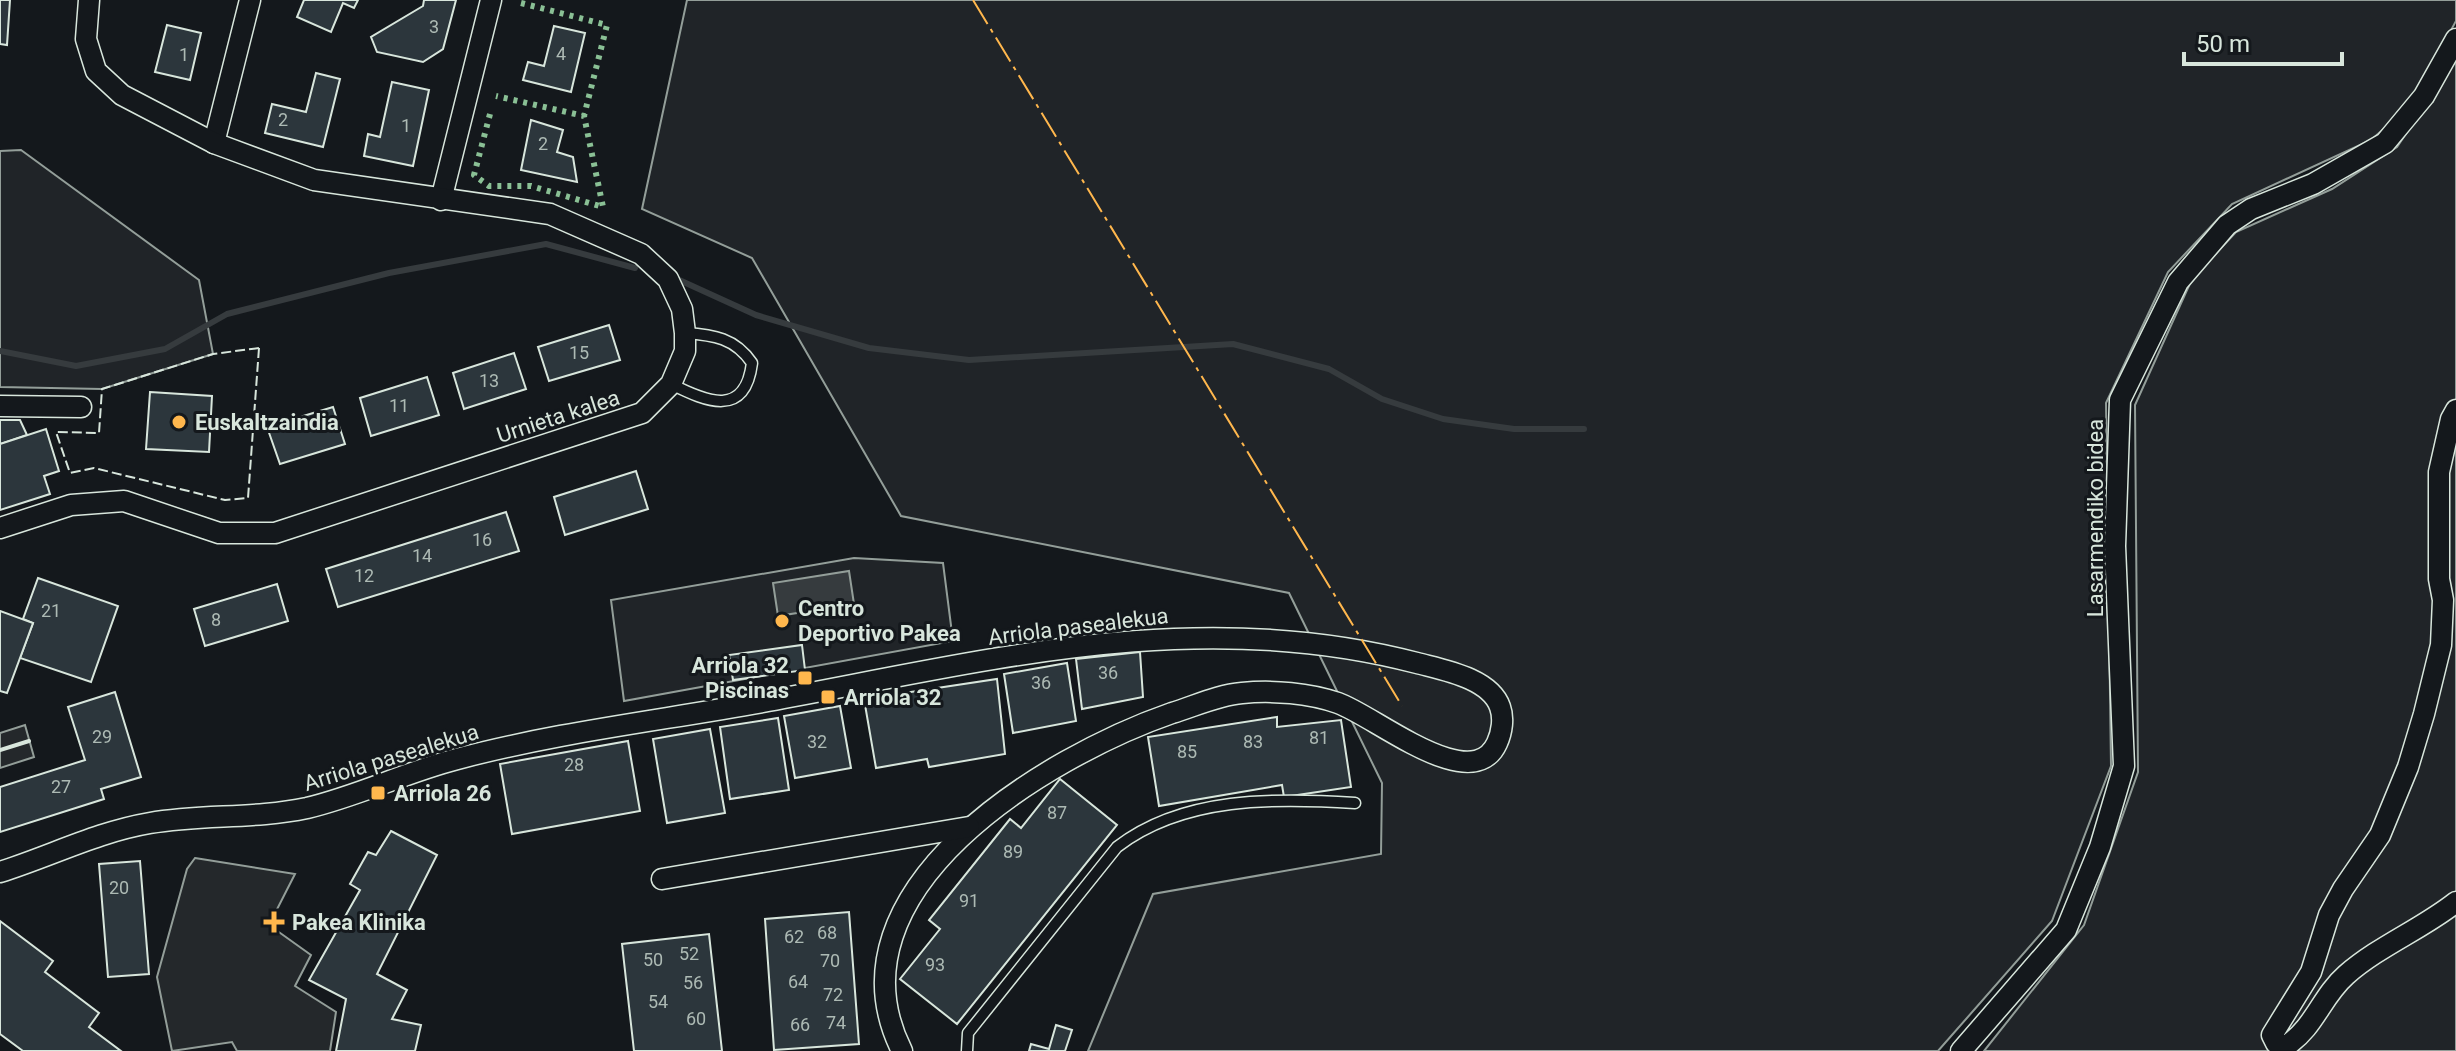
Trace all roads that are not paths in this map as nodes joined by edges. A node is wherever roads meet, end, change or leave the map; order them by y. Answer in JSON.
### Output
{"nodes":[{"id":1,"x":89,"y":0,"type":"edge"},
{"id":2,"x":250,"y":0,"type":"edge"},
{"id":3,"x":491,"y":0,"type":"edge"},
{"id":4,"x":2456,"y":39,"type":"edge"},
{"id":5,"x":214,"y":143,"type":"junction"},
{"id":6,"x":441,"y":200,"type":"junction"},
{"id":7,"x":685,"y":333,"type":"junction"},
{"id":8,"x":671,"y":384,"type":"junction"},
{"id":9,"x":0,"y":406,"type":"edge"},
{"id":10,"x":81,"y":407,"type":"dead end"},
{"id":11,"x":2456,"y":410,"type":"edge"},
{"id":12,"x":0,"y":528,"type":"edge"},
{"id":13,"x":1355,"y":803,"type":"dead end"},
{"id":14,"x":969,"y":827,"type":"junction"},
{"id":15,"x":0,"y":872,"type":"edge"},
{"id":16,"x":662,"y":879,"type":"dead end"},
{"id":17,"x":2456,"y":902,"type":"edge"},
{"id":18,"x":902,"y":1051,"type":"edge"},
{"id":19,"x":967,"y":1051,"type":"edge"},
{"id":20,"x":1961,"y":1051,"type":"edge"}],
"edges":[{"from":1,"to":5,"type":"street","name":"Urnieta kalea"},
{"from":2,"to":5,"type":"street"},
{"from":3,"to":6,"type":"street"},
{"from":4,"to":20,"type":"street","name":"Lasarmendiko bidea"},
{"from":5,"to":6,"type":"street","name":"Urnieta kalea"},
{"from":6,"to":7,"type":"street","name":"Urnieta kalea"},
{"from":7,"to":8,"type":"street","name":"Urnieta kalea"},
{"from":7,"to":8,"type":"lane"},
{"from":8,"to":12,"type":"street","name":"Urnieta kalea"},
{"from":9,"to":10,"type":"street"},
{"from":11,"to":17,"type":"street"},
{"from":13,"to":19,"type":"lane"},
{"from":14,"to":15,"type":"street","name":"Arriola pasealekua"},
{"from":14,"to":16,"type":"street","name":"Arriola pasealekua"},
{"from":14,"to":18,"type":"street","name":"Arriola pasealekua"}]}
